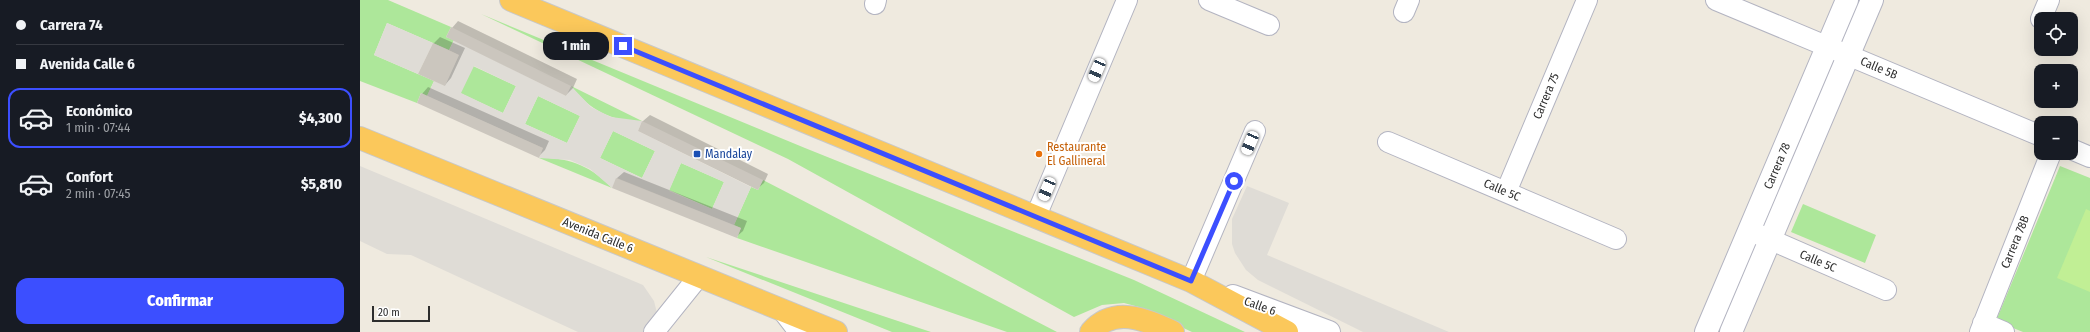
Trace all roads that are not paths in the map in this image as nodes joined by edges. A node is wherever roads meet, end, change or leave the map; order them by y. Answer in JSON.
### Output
{"nodes":[{"id":1,"x":510,"y":0,"type":"edge"},
{"id":2,"x":1126,"y":0,"type":"edge"},
{"id":3,"x":1209,"y":0,"type":"edge"},
{"id":4,"x":1587,"y":0,"type":"edge"},
{"id":5,"x":1716,"y":0,"type":"edge"},
{"id":6,"x":1848,"y":0,"type":"edge"},
{"id":7,"x":1872,"y":0,"type":"edge"},
{"id":8,"x":2049,"y":0,"type":"edge"},
{"id":9,"x":2044,"y":12,"type":"edge"},
{"id":10,"x":1269,"y":25,"type":"dead end"},
{"id":11,"x":1828,"y":47,"type":"junction"},
{"id":12,"x":1848,"y":56,"type":"junction"},
{"id":13,"x":1255,"y":131,"type":"dead end"},
{"id":14,"x":2034,"y":133,"type":"edge"},
{"id":15,"x":360,"y":138,"type":"edge"},
{"id":16,"x":1388,"y":142,"type":"dead end"},
{"id":17,"x":2078,"y":152,"type":"edge"},
{"id":18,"x":2090,"y":157,"type":"edge"},
{"id":19,"x":2048,"y":160,"type":"edge"},
{"id":20,"x":1506,"y":192,"type":"junction"},
{"id":21,"x":1036,"y":216,"type":"junction"},
{"id":22,"x":1749,"y":231,"type":"junction"},
{"id":23,"x":1616,"y":239,"type":"dead end"},
{"id":24,"x":1770,"y":240,"type":"junction"},
{"id":25,"x":699,"y":276,"type":"junction"},
{"id":26,"x":1191,"y":281,"type":"junction"},
{"id":27,"x":1886,"y":290,"type":"dead end"},
{"id":28,"x":782,"y":310,"type":"junction"},
{"id":29,"x":1981,"y":328,"type":"edge"},
{"id":30,"x":654,"y":332,"type":"edge"},
{"id":31,"x":799,"y":332,"type":"edge"},
{"id":32,"x":836,"y":332,"type":"edge"},
{"id":33,"x":1091,"y":332,"type":"edge"},
{"id":34,"x":1173,"y":332,"type":"edge"},
{"id":35,"x":1287,"y":332,"type":"edge"},
{"id":36,"x":1329,"y":332,"type":"edge"},
{"id":37,"x":1706,"y":332,"type":"edge"},
{"id":38,"x":1731,"y":332,"type":"edge"},
{"id":39,"x":2004,"y":332,"type":"edge"}],
"edges":[{"from":1,"to":21,"type":"highway"},
{"from":2,"to":21,"type":"street"},
{"from":3,"to":10,"type":"street"},
{"from":4,"to":20,"type":"street","name":"Carrera 75"},
{"from":5,"to":11,"type":"street","name":"Calle 5B"},
{"from":6,"to":11,"type":"street","name":"Carrera 78"},
{"from":7,"to":12,"type":"street","name":"Carrera 78"},
{"from":8,"to":9,"type":"street"},
{"from":11,"to":12,"type":"street","name":"Calle 5B"},
{"from":11,"to":22,"type":"street","name":"Carrera 78"},
{"from":12,"to":14,"type":"street","name":"Calle 5B"},
{"from":12,"to":24,"type":"street","name":"Carrera 78"},
{"from":13,"to":26,"type":"street"},
{"from":15,"to":25,"type":"highway","name":"Avenida Calle 6"},
{"from":16,"to":20,"type":"street","name":"Calle 5C"},
{"from":17,"to":18,"type":"street"},
{"from":19,"to":29,"type":"street","name":"Carrera 78B"},
{"from":20,"to":23,"type":"street","name":"Calle 5C"},
{"from":21,"to":26,"type":"highway"},
{"from":22,"to":24,"type":"street","name":"Calle 5C"},
{"from":22,"to":37,"type":"street","name":"Carrera 78"},
{"from":24,"to":27,"type":"street","name":"Calle 5C"},
{"from":24,"to":38,"type":"street","name":"Carrera 78"},
{"from":25,"to":28,"type":"highway","name":"Avenida Calle 6"},
{"from":25,"to":30,"type":"street"},
{"from":26,"to":35,"type":"highway"},
{"from":26,"to":36,"type":"street","name":"Calle 6"},
{"from":28,"to":31,"type":"street"},
{"from":28,"to":32,"type":"highway","name":"Avenida Calle 6"},
{"from":29,"to":39,"type":"street"},
{"from":33,"to":34,"type":"highway"}]}
